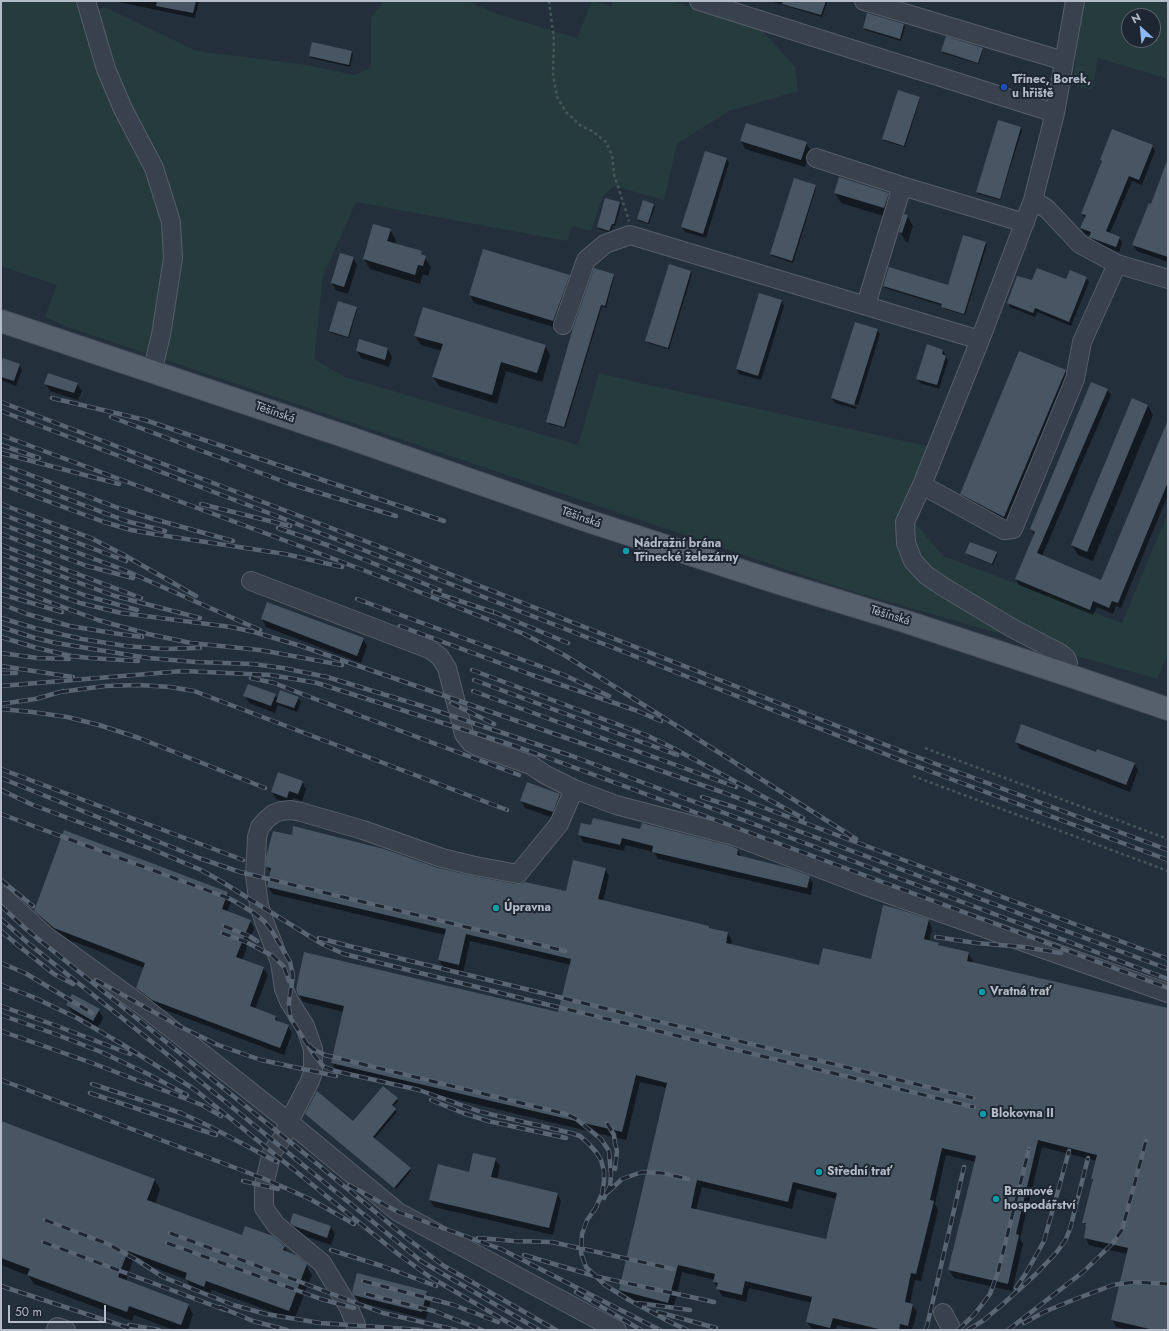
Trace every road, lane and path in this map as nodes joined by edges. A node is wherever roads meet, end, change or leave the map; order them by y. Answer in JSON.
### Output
{"nodes":[{"id":1,"x":86,"y":1,"type":"edge"},
{"id":2,"x":549,"y":1,"type":"edge"},
{"id":3,"x":698,"y":1,"type":"edge"},
{"id":4,"x":864,"y":1,"type":"edge"},
{"id":5,"x":1075,"y":1,"type":"edge"},
{"id":6,"x":1064,"y":61,"type":"junction"},
{"id":7,"x":1055,"y":112,"type":"junction"},
{"id":8,"x":816,"y":158,"type":"dead end"},
{"id":9,"x":902,"y":186,"type":"junction"},
{"id":10,"x":1033,"y":200,"type":"junction"},
{"id":11,"x":1025,"y":223,"type":"junction"},
{"id":12,"x":630,"y":235,"type":"junction"},
{"id":13,"x":1117,"y":264,"type":"junction"},
{"id":14,"x":1168,"y":279,"type":"edge"},
{"id":15,"x":866,"y":305,"type":"junction"},
{"id":16,"x":1,"y":321,"type":"edge"},
{"id":17,"x":563,"y":325,"type":"dead end"},
{"id":18,"x":980,"y":340,"type":"junction"},
{"id":19,"x":152,"y":372,"type":"junction"},
{"id":20,"x":922,"y":485,"type":"junction"},
{"id":21,"x":251,"y":581,"type":"dead end"},
{"id":22,"x":1065,"y":674,"type":"junction"},
{"id":23,"x":1167,"y":705,"type":"edge"},
{"id":24,"x":925,"y":748,"type":"dead end"},
{"id":25,"x":913,"y":776,"type":"dead end"},
{"id":26,"x":574,"y":788,"type":"junction"},
{"id":27,"x":1168,"y":839,"type":"edge"},
{"id":28,"x":1168,"y":871,"type":"edge"},
{"id":29,"x":1,"y":895,"type":"edge"},
{"id":30,"x":1168,"y":993,"type":"edge"},
{"id":31,"x":289,"y":1122,"type":"junction"},
{"id":32,"x":943,"y":1313,"type":"dead end"},
{"id":33,"x":56,"y":1330,"type":"edge"},
{"id":34,"x":66,"y":1330,"type":"edge"},
{"id":35,"x":356,"y":1330,"type":"edge"},
{"id":36,"x":617,"y":1330,"type":"edge"},
{"id":37,"x":952,"y":1330,"type":"edge"}],
"edges":[{"from":1,"to":19,"type":"street"},
{"from":2,"to":12,"type":"path"},
{"from":3,"to":7,"type":"street"},
{"from":4,"to":6,"type":"street"},
{"from":5,"to":6,"type":"street"},
{"from":6,"to":7,"type":"street"},
{"from":7,"to":10,"type":"street"},
{"from":8,"to":9,"type":"street"},
{"from":9,"to":11,"type":"street"},
{"from":9,"to":15,"type":"street"},
{"from":10,"to":11,"type":"street"},
{"from":10,"to":13,"type":"street"},
{"from":11,"to":18,"type":"street"},
{"from":12,"to":15,"type":"street"},
{"from":12,"to":17,"type":"street"},
{"from":13,"to":14,"type":"street"},
{"from":13,"to":20,"type":"street"},
{"from":15,"to":18,"type":"street"},
{"from":16,"to":19,"type":"main road","name":"Těšínská"},
{"from":18,"to":20,"type":"street"},
{"from":19,"to":22,"type":"main road","name":"Těšínská"},
{"from":20,"to":22,"type":"street"},
{"from":21,"to":26,"type":"street"},
{"from":22,"to":23,"type":"main road","name":"Těšínská"},
{"from":24,"to":27,"type":"path"},
{"from":25,"to":28,"type":"path"},
{"from":26,"to":30,"type":"street"},
{"from":26,"to":31,"type":"street"},
{"from":29,"to":31,"type":"street"},
{"from":31,"to":35,"type":"street"},
{"from":31,"to":36,"type":"street"},
{"from":32,"to":37,"type":"street"},
{"from":33,"to":34,"type":"street"}]}
